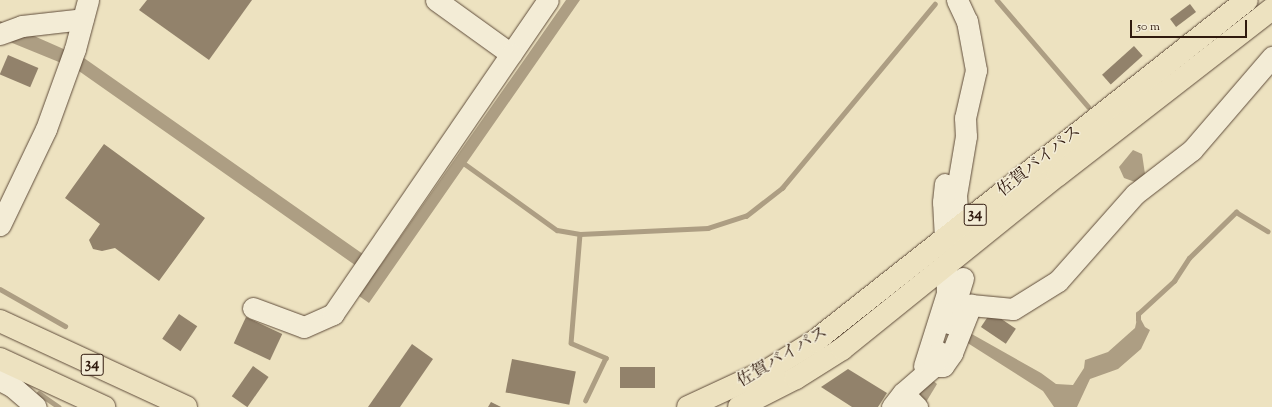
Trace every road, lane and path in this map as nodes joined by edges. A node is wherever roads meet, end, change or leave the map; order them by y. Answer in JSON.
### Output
{"nodes":[{"id":1,"x":436,"y":0,"type":"edge"},
{"id":2,"x":548,"y":0,"type":"edge"},
{"id":3,"x":957,"y":0,"type":"edge"},
{"id":4,"x":1247,"y":0,"type":"edge"},
{"id":5,"x":1272,"y":9,"type":"edge"},
{"id":6,"x":85,"y":10,"type":"edge"},
{"id":7,"x":0,"y":34,"type":"edge"},
{"id":8,"x":511,"y":54,"type":"junction"},
{"id":9,"x":1272,"y":57,"type":"edge"},
{"id":10,"x":965,"y":118,"type":"junction"},
{"id":11,"x":957,"y":208,"type":"dead end"},
{"id":12,"x":0,"y":225,"type":"edge"},
{"id":13,"x":944,"y":239,"type":"junction"},
{"id":14,"x":946,"y":266,"type":"junction"},
{"id":15,"x":963,"y":278,"type":"dead end"},
{"id":16,"x":253,"y":308,"type":"dead end"},
{"id":17,"x":0,"y":321,"type":"edge"},
{"id":18,"x":0,"y":359,"type":"edge"},
{"id":19,"x":927,"y":372,"type":"junction"},
{"id":20,"x":0,"y":380,"type":"edge"},
{"id":21,"x":904,"y":402,"type":"edge"},
{"id":22,"x":36,"y":407,"type":"edge"},
{"id":23,"x":104,"y":407,"type":"edge"},
{"id":24,"x":186,"y":407,"type":"edge"},
{"id":25,"x":688,"y":407,"type":"edge"},
{"id":26,"x":739,"y":407,"type":"edge"}],
"edges":[{"from":1,"to":8,"type":"street"},
{"from":2,"to":8,"type":"street"},
{"from":3,"to":10,"type":"street"},
{"from":4,"to":13,"type":"highway","name":"佐賀バイパス","number":"34"},
{"from":5,"to":14,"type":"highway","name":"佐賀バイパス","number":"34"},
{"from":6,"to":7,"type":"street"},
{"from":6,"to":12,"type":"street"},
{"from":8,"to":16,"type":"street"},
{"from":9,"to":19,"type":"street"},
{"from":10,"to":11,"type":"street"},
{"from":10,"to":13,"type":"street"},
{"from":13,"to":25,"type":"highway","name":"佐賀バイパス","number":"34"},
{"from":14,"to":19,"type":"street"},
{"from":14,"to":26,"type":"highway","name":"佐賀バイパス","number":"34"},
{"from":15,"to":19,"type":"street"},
{"from":17,"to":24,"type":"highway","number":"34"},
{"from":18,"to":23,"type":"highway","number":"34"},
{"from":19,"to":21,"type":"street"},
{"from":20,"to":22,"type":"street"}]}
